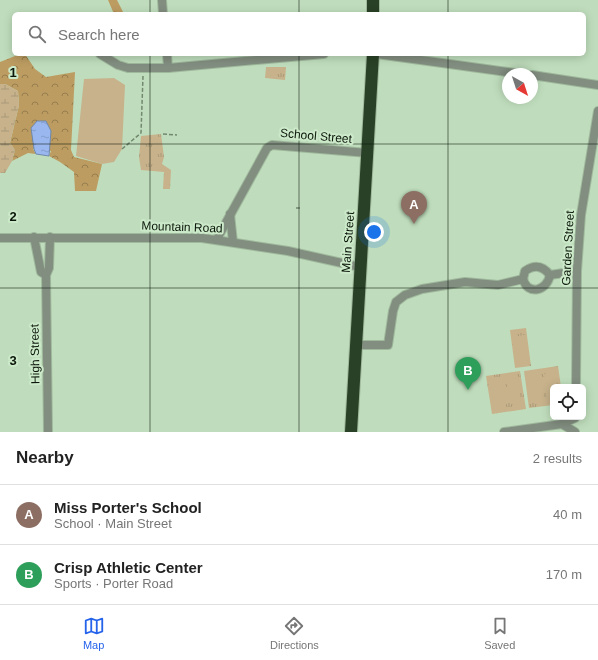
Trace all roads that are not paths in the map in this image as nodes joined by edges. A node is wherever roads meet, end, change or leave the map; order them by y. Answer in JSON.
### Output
{"nodes":[{"id":1,"x":162,"y":0,"type":"edge"},
{"id":2,"x":373,"y":0,"type":"edge"},
{"id":3,"x":163,"y":12,"type":"edge"},
{"id":4,"x":373,"y":12,"type":"edge"},
{"id":5,"x":103,"y":56,"type":"edge"},
{"id":6,"x":166,"y":56,"type":"edge"},
{"id":7,"x":302,"y":56,"type":"edge"},
{"id":8,"x":373,"y":56,"type":"edge"},
{"id":9,"x":392,"y":56,"type":"edge"},
{"id":10,"x":168,"y":68,"type":"junction"},
{"id":11,"x":502,"y":71,"type":"edge"},
{"id":12,"x":538,"y":76,"type":"edge"},
{"id":13,"x":598,"y":84,"type":"edge"},
{"id":14,"x":598,"y":111,"type":"edge"},
{"id":15,"x":368,"y":153,"type":"junction"},
{"id":16,"x":230,"y":214,"type":"junction"},
{"id":17,"x":34,"y":237,"type":"junction"},
{"id":18,"x":50,"y":237,"type":"junction"},
{"id":19,"x":0,"y":238,"type":"edge"},
{"id":20,"x":217,"y":239,"type":"junction"},
{"id":21,"x":233,"y":242,"type":"junction"},
{"id":22,"x":360,"y":267,"type":"junction"},
{"id":23,"x":577,"y":271,"type":"junction"},
{"id":24,"x":46,"y":275,"type":"junction"},
{"id":25,"x":550,"y":275,"type":"junction"},
{"id":26,"x":522,"y":279,"type":"junction"},
{"id":27,"x":355,"y":345,"type":"junction"},
{"id":28,"x":576,"y":384,"type":"edge"},
{"id":29,"x":570,"y":420,"type":"edge"},
{"id":30,"x":576,"y":420,"type":"edge"},
{"id":31,"x":562,"y":424,"type":"junction"},
{"id":32,"x":48,"y":432,"type":"edge"},
{"id":33,"x":351,"y":432,"type":"edge"},
{"id":34,"x":504,"y":432,"type":"edge"},
{"id":35,"x":576,"y":432,"type":"edge"}],
"edges":[{"from":1,"to":3,"type":"street"},
{"from":2,"to":4,"type":"highway"},
{"from":5,"to":10,"type":"street"},
{"from":6,"to":10,"type":"street"},
{"from":7,"to":10,"type":"street"},
{"from":8,"to":15,"type":"highway","name":"Main Street"},
{"from":9,"to":11,"type":"street"},
{"from":12,"to":13,"type":"street"},
{"from":14,"to":23,"type":"street","name":"Garden Street"},
{"from":15,"to":16,"type":"street","name":"School Street"},
{"from":15,"to":22,"type":"highway","name":"Main Street"},
{"from":16,"to":20,"type":"street","name":"School Street"},
{"from":16,"to":21,"type":"street"},
{"from":17,"to":18,"type":"street","name":"Mountain Road"},
{"from":17,"to":19,"type":"street","name":"Mountain Road"},
{"from":17,"to":24,"type":"street","name":"High Street"},
{"from":18,"to":20,"type":"street","name":"Mountain Road"},
{"from":18,"to":24,"type":"street","name":"High Street"},
{"from":20,"to":21,"type":"street","name":"Mountain Road"},
{"from":21,"to":22,"type":"street","name":"Mountain Road"},
{"from":22,"to":27,"type":"highway","name":"Main Street"},
{"from":23,"to":25,"type":"street"},
{"from":23,"to":28,"type":"street","name":"Garden Street"},
{"from":24,"to":32,"type":"street","name":"High Street"},
{"from":25,"to":26,"type":"street"},
{"from":25,"to":26,"type":"street"},
{"from":26,"to":27,"type":"street"},
{"from":27,"to":33,"type":"highway","name":"Main Street"},
{"from":29,"to":31,"type":"street"},
{"from":30,"to":35,"type":"street"},
{"from":31,"to":34,"type":"street"},
{"from":31,"to":35,"type":"street"}]}
